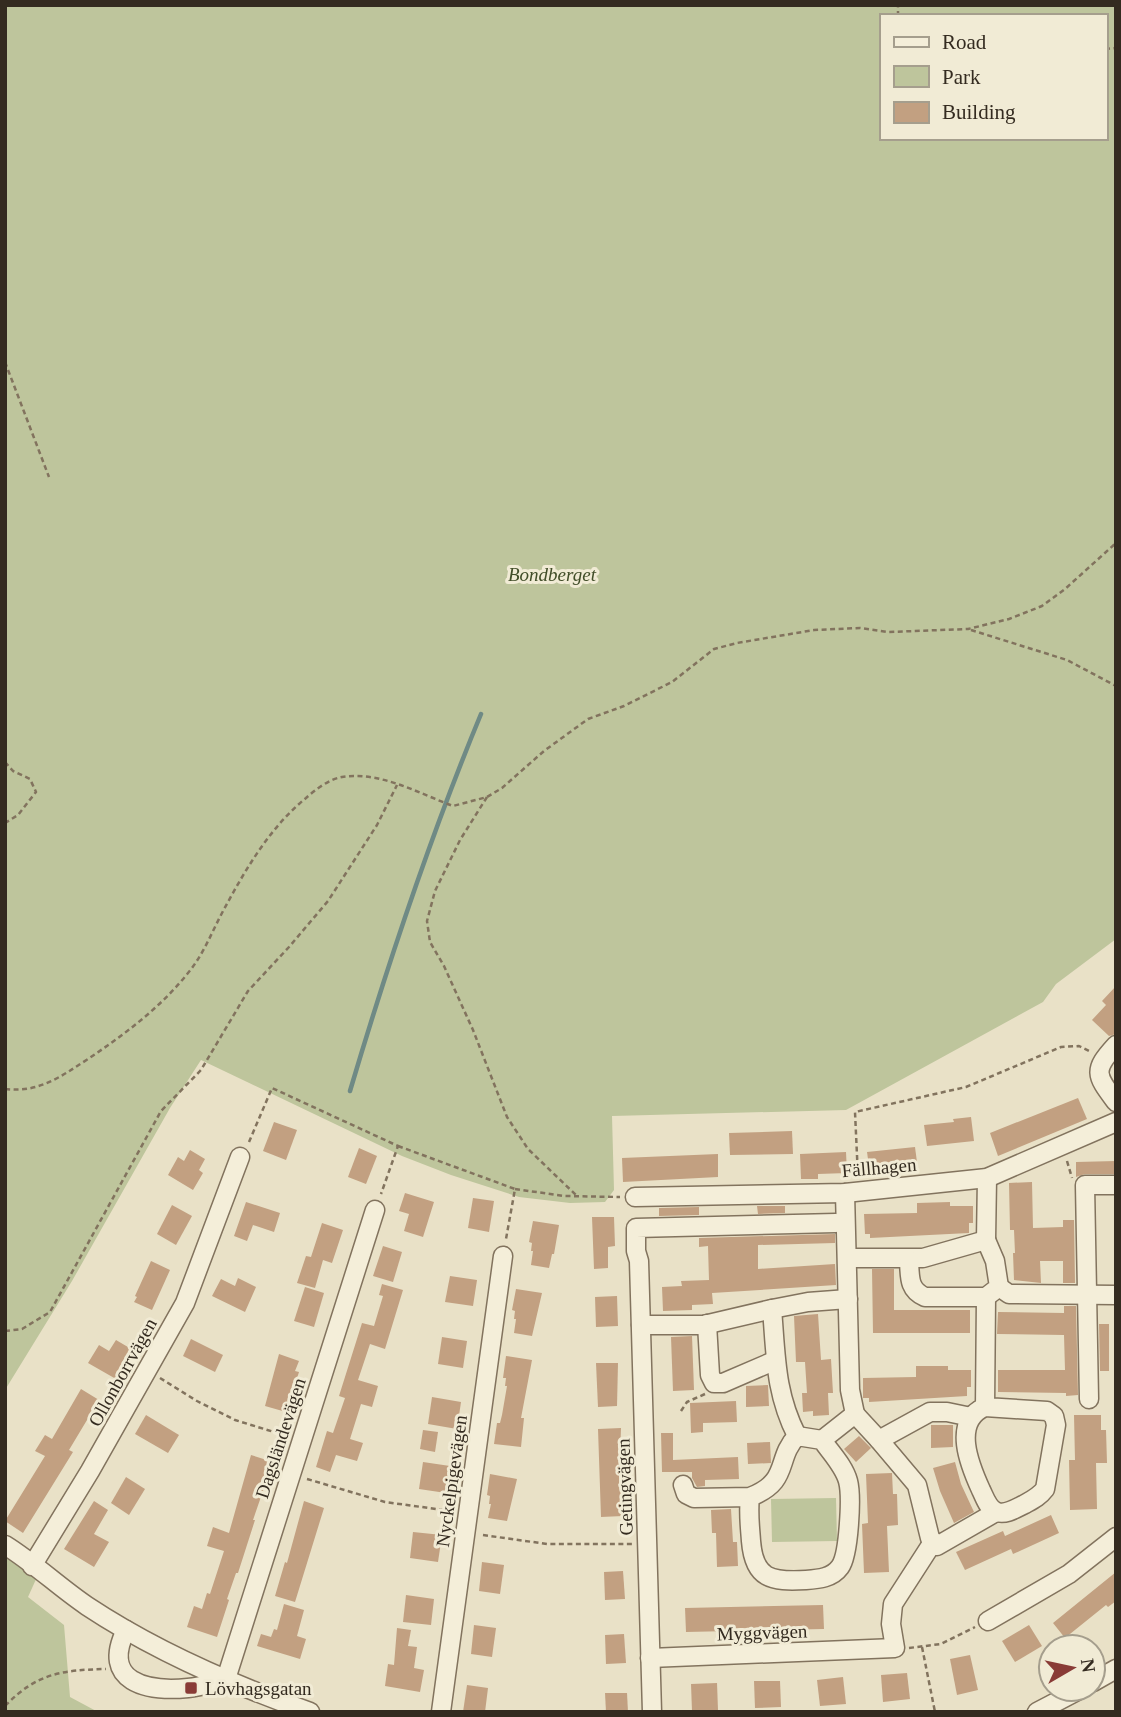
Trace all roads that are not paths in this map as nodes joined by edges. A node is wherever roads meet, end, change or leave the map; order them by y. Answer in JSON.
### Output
{"nodes":[{"id":1,"x":1116,"y":1045,"type":"edge"},
{"id":2,"x":1116,"y":1102,"type":"edge"},
{"id":3,"x":1116,"y":1122,"type":"edge"},
{"id":4,"x":240,"y":1157,"type":"road end"},
{"id":5,"x":987,"y":1178,"type":"junction"},
{"id":6,"x":1116,"y":1185,"type":"edge"},
{"id":7,"x":852,"y":1192,"type":"junction"},
{"id":8,"x":635,"y":1198,"type":"road end"},
{"id":9,"x":375,"y":1210,"type":"road end"},
{"id":10,"x":836,"y":1223,"type":"dead end"},
{"id":11,"x":986,"y":1240,"type":"junction"},
{"id":12,"x":503,"y":1256,"type":"road end"},
{"id":13,"x":848,"y":1258,"type":"junction"},
{"id":14,"x":909,"y":1259,"type":"junction"},
{"id":15,"x":993,"y":1292,"type":"junction"},
{"id":16,"x":1116,"y":1295,"type":"edge"},
{"id":17,"x":1087,"y":1296,"type":"junction"},
{"id":18,"x":848,"y":1299,"type":"junction"},
{"id":19,"x":772,"y":1310,"type":"junction"},
{"id":20,"x":707,"y":1324,"type":"junction"},
{"id":21,"x":641,"y":1325,"type":"junction"},
{"id":22,"x":774,"y":1362,"type":"junction"},
{"id":23,"x":1089,"y":1399,"type":"dead end"},
{"id":24,"x":978,"y":1412,"type":"junction"},
{"id":25,"x":855,"y":1414,"type":"junction"},
{"id":26,"x":797,"y":1436,"type":"junction"},
{"id":27,"x":822,"y":1440,"type":"junction"},
{"id":28,"x":879,"y":1440,"type":"junction"},
{"id":29,"x":683,"y":1485,"type":"dead end"},
{"id":30,"x":750,"y":1497,"type":"junction"},
{"id":31,"x":996,"y":1512,"type":"junction"},
{"id":32,"x":1116,"y":1537,"type":"edge"},
{"id":33,"x":933,"y":1542,"type":"junction"},
{"id":34,"x":5,"y":1545,"type":"edge"},
{"id":35,"x":32,"y":1566,"type":"junction"},
{"id":36,"x":988,"y":1621,"type":"road end"},
{"id":37,"x":126,"y":1630,"type":"junction"},
{"id":38,"x":650,"y":1658,"type":"junction"},
{"id":39,"x":226,"y":1679,"type":"junction"},
{"id":40,"x":1054,"y":1703,"type":"edge"},
{"id":41,"x":310,"y":1712,"type":"edge"},
{"id":42,"x":441,"y":1712,"type":"edge"},
{"id":43,"x":652,"y":1712,"type":"edge"},
{"id":44,"x":1037,"y":1712,"type":"edge"}],
"edges":[{"from":1,"to":2,"type":"street"},
{"from":3,"to":5,"type":"street","name":"Fällhagen"},
{"from":4,"to":35,"type":"street","name":"Ollonborrvägen"},
{"from":5,"to":7,"type":"street","name":"Fällhagen"},
{"from":5,"to":11,"type":"street"},
{"from":6,"to":17,"type":"street"},
{"from":7,"to":8,"type":"street","name":"Fällhagen"},
{"from":7,"to":13,"type":"street"},
{"from":9,"to":39,"type":"street","name":"Dagsländevägen"},
{"from":10,"to":21,"type":"street","name":"Getingvägen"},
{"from":11,"to":14,"type":"street"},
{"from":11,"to":15,"type":"street"},
{"from":12,"to":42,"type":"street","name":"Nyckelpigevägen"},
{"from":13,"to":14,"type":"street"},
{"from":13,"to":18,"type":"street"},
{"from":14,"to":15,"type":"street"},
{"from":15,"to":17,"type":"street"},
{"from":15,"to":24,"type":"street"},
{"from":16,"to":17,"type":"street"},
{"from":17,"to":23,"type":"street"},
{"from":18,"to":19,"type":"street"},
{"from":18,"to":25,"type":"street"},
{"from":19,"to":20,"type":"street"},
{"from":19,"to":22,"type":"street"},
{"from":20,"to":21,"type":"street"},
{"from":20,"to":22,"type":"street"},
{"from":21,"to":38,"type":"street","name":"Getingvägen"},
{"from":22,"to":26,"type":"street"},
{"from":24,"to":28,"type":"street"},
{"from":24,"to":31,"type":"street"},
{"from":24,"to":31,"type":"street"},
{"from":25,"to":27,"type":"street"},
{"from":25,"to":28,"type":"street"},
{"from":26,"to":27,"type":"street"},
{"from":26,"to":30,"type":"street"},
{"from":27,"to":30,"type":"street"},
{"from":28,"to":33,"type":"street"},
{"from":29,"to":30,"type":"street"},
{"from":31,"to":33,"type":"street"},
{"from":32,"to":36,"type":"street"},
{"from":33,"to":38,"type":"street","name":"Myggvägen"},
{"from":34,"to":35,"type":"street"},
{"from":35,"to":37,"type":"street"},
{"from":37,"to":39,"type":"street"},
{"from":37,"to":39,"type":"street"},
{"from":38,"to":43,"type":"street","name":"Getingvägen"},
{"from":39,"to":41,"type":"street"},
{"from":40,"to":44,"type":"street"}]}
